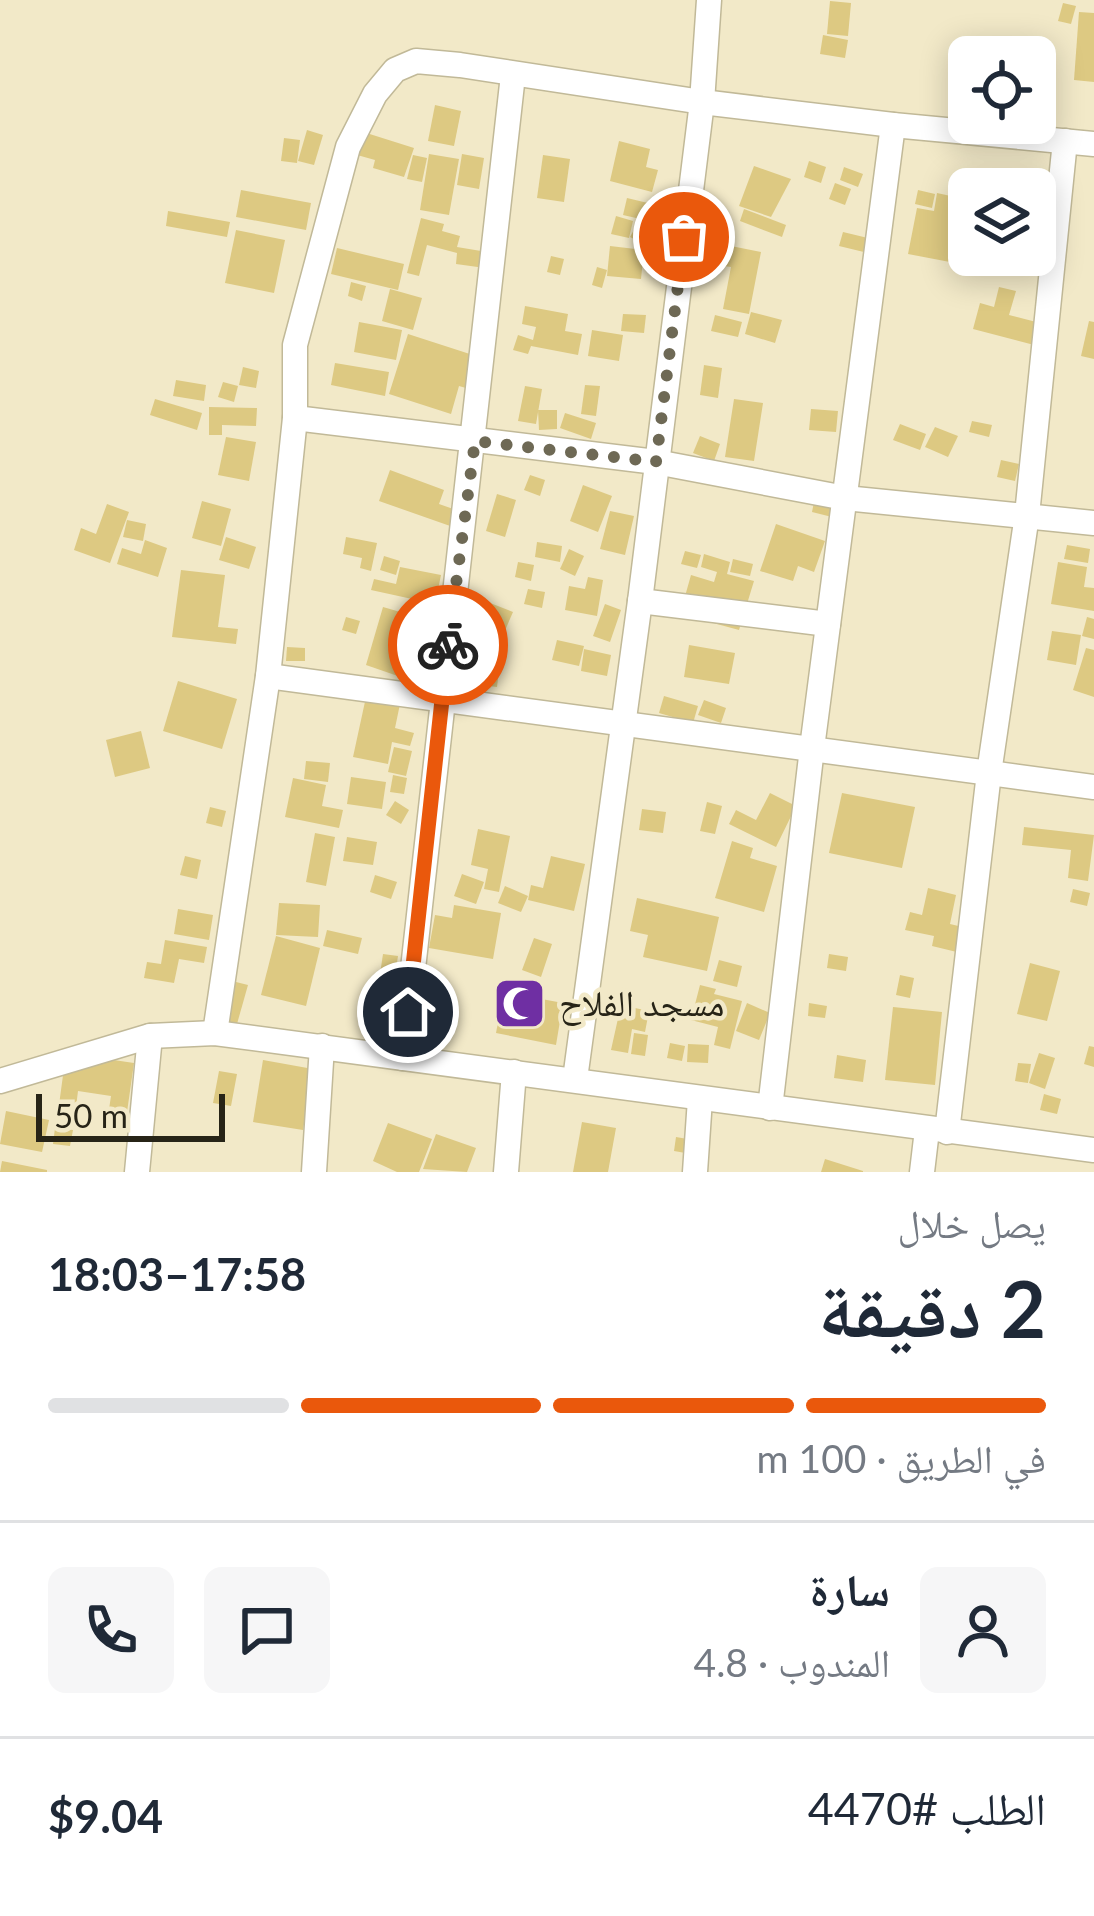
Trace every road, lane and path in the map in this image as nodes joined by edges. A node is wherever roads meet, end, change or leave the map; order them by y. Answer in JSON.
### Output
{"nodes":[{"id":1,"x":710,"y":0,"type":"edge"},
{"id":2,"x":513,"y":75,"type":"junction"},
{"id":3,"x":702,"y":102,"type":"junction"},
{"id":4,"x":893,"y":125,"type":"junction"},
{"id":5,"x":1065,"y":141,"type":"junction"},
{"id":6,"x":1094,"y":144,"type":"edge"},
{"id":7,"x":295,"y":418,"type":"junction"},
{"id":8,"x":475,"y":441,"type":"junction"},
{"id":9,"x":656,"y":462,"type":"junction"},
{"id":10,"x":844,"y":498,"type":"junction"},
{"id":11,"x":1027,"y":515,"type":"junction"},
{"id":12,"x":1094,"y":523,"type":"edge"},
{"id":13,"x":640,"y":601,"type":"junction"},
{"id":14,"x":828,"y":624,"type":"junction"},
{"id":15,"x":268,"y":676,"type":"junction"},
{"id":16,"x":442,"y":696,"type":"junction"},
{"id":17,"x":622,"y":722,"type":"junction"},
{"id":18,"x":812,"y":748,"type":"junction"},
{"id":19,"x":988,"y":773,"type":"junction"},
{"id":20,"x":1094,"y":787,"type":"edge"},
{"id":21,"x":215,"y":1033,"type":"junction"},
{"id":22,"x":150,"y":1036,"type":"junction"},
{"id":23,"x":322,"y":1046,"type":"junction"},
{"id":24,"x":403,"y":1058,"type":"junction"},
{"id":25,"x":514,"y":1072,"type":"junction"},
{"id":26,"x":575,"y":1078,"type":"junction"},
{"id":27,"x":0,"y":1081,"type":"edge"},
{"id":28,"x":700,"y":1099,"type":"junction"},
{"id":29,"x":770,"y":1108,"type":"junction"},
{"id":30,"x":937,"y":1131,"type":"junction"},
{"id":31,"x":1094,"y":1150,"type":"edge"},
{"id":32,"x":136,"y":1172,"type":"edge"},
{"id":33,"x":314,"y":1172,"type":"edge"},
{"id":34,"x":506,"y":1172,"type":"edge"},
{"id":35,"x":695,"y":1172,"type":"edge"},
{"id":36,"x":922,"y":1172,"type":"edge"}],
"edges":[{"from":1,"to":3,"type":"street"},
{"from":2,"to":3,"type":"street"},
{"from":2,"to":7,"type":"street"},
{"from":2,"to":8,"type":"street"},
{"from":3,"to":4,"type":"street"},
{"from":3,"to":9,"type":"street"},
{"from":4,"to":5,"type":"street"},
{"from":4,"to":10,"type":"street"},
{"from":5,"to":6,"type":"street"},
{"from":5,"to":11,"type":"street"},
{"from":7,"to":8,"type":"street"},
{"from":7,"to":15,"type":"street"},
{"from":8,"to":9,"type":"street"},
{"from":8,"to":16,"type":"street"},
{"from":9,"to":10,"type":"street"},
{"from":9,"to":13,"type":"street"},
{"from":10,"to":11,"type":"street"},
{"from":10,"to":14,"type":"street"},
{"from":11,"to":12,"type":"street"},
{"from":11,"to":19,"type":"street"},
{"from":13,"to":14,"type":"street"},
{"from":13,"to":17,"type":"street"},
{"from":14,"to":18,"type":"street"},
{"from":15,"to":16,"type":"street"},
{"from":15,"to":21,"type":"street"},
{"from":16,"to":17,"type":"street"},
{"from":16,"to":24,"type":"street"},
{"from":17,"to":18,"type":"street"},
{"from":17,"to":26,"type":"street"},
{"from":18,"to":19,"type":"street"},
{"from":18,"to":29,"type":"street"},
{"from":19,"to":20,"type":"street"},
{"from":19,"to":30,"type":"street"},
{"from":21,"to":22,"type":"street"},
{"from":21,"to":23,"type":"street"},
{"from":22,"to":27,"type":"street"},
{"from":22,"to":32,"type":"street"},
{"from":23,"to":24,"type":"street"},
{"from":23,"to":33,"type":"street"},
{"from":24,"to":25,"type":"street"},
{"from":25,"to":26,"type":"street"},
{"from":25,"to":34,"type":"street"},
{"from":26,"to":28,"type":"street"},
{"from":28,"to":29,"type":"street"},
{"from":28,"to":35,"type":"street"},
{"from":29,"to":30,"type":"street"},
{"from":30,"to":31,"type":"street"},
{"from":30,"to":36,"type":"street"}]}
